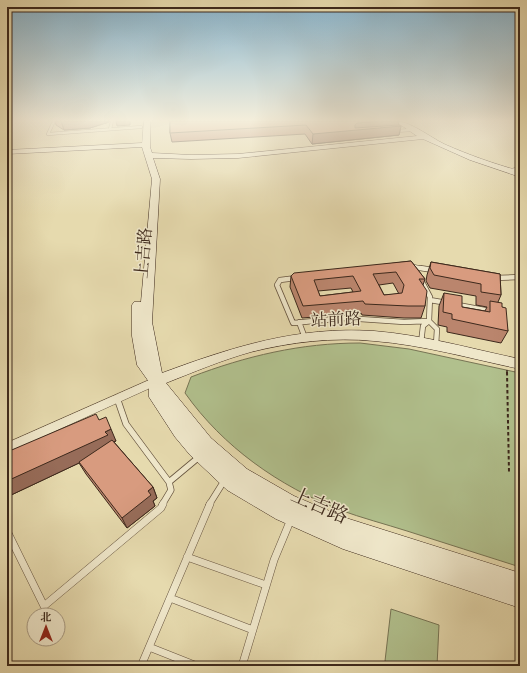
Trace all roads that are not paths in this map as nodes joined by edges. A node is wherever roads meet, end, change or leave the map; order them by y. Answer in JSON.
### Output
{"nodes":[{"id":1,"x":23,"y":152,"type":"edge"},
{"id":2,"x":145,"y":152,"type":"edge"},
{"id":3,"x":167,"y":152,"type":"edge"},
{"id":4,"x":274,"y":152,"type":"edge"},
{"id":5,"x":460,"y":152,"type":"edge"},
{"id":6,"x":467,"y":152,"type":"edge"},
{"id":7,"x":7,"y":153,"type":"edge"},
{"id":8,"x":516,"y":169,"type":"edge"},
{"id":9,"x":520,"y":173,"type":"edge"},
{"id":10,"x":413,"y":266,"type":"junction"},
{"id":11,"x":405,"y":267,"type":"edge"},
{"id":12,"x":435,"y":270,"type":"edge"},
{"id":13,"x":304,"y":277,"type":"edge"},
{"id":14,"x":520,"y":277,"type":"edge"},
{"id":15,"x":487,"y":278,"type":"edge"},
{"id":16,"x":497,"y":278,"type":"junction"},
{"id":17,"x":498,"y":285,"type":"edge"},
{"id":18,"x":430,"y":300,"type":"junction"},
{"id":19,"x":493,"y":312,"type":"edge"},
{"id":20,"x":429,"y":321,"type":"junction"},
{"id":21,"x":299,"y":322,"type":"junction"},
{"id":22,"x":305,"y":338,"type":"junction"},
{"id":23,"x":421,"y":343,"type":"junction"},
{"id":24,"x":436,"y":346,"type":"junction"},
{"id":25,"x":520,"y":364,"type":"edge"},
{"id":26,"x":156,"y":381,"type":"junction"},
{"id":27,"x":117,"y":398,"type":"junction"},
{"id":28,"x":7,"y":448,"type":"edge"},
{"id":29,"x":201,"y":455,"type":"junction"},
{"id":30,"x":226,"y":478,"type":"junction"},
{"id":31,"x":169,"y":482,"type":"junction"},
{"id":32,"x":292,"y":517,"type":"junction"},
{"id":33,"x":7,"y":531,"type":"edge"},
{"id":34,"x":187,"y":557,"type":"junction"},
{"id":35,"x":520,"y":583,"type":"edge"},
{"id":36,"x":266,"y":585,"type":"junction"},
{"id":37,"x":170,"y":598,"type":"junction"},
{"id":38,"x":520,"y":598,"type":"edge"},
{"id":39,"x":253,"y":630,"type":"junction"},
{"id":40,"x":149,"y":647,"type":"junction"},
{"id":41,"x":192,"y":665,"type":"edge"},
{"id":42,"x":141,"y":666,"type":"edge"},
{"id":43,"x":242,"y":666,"type":"edge"}],
"edges":[{"from":1,"to":7,"type":"main road"},
{"from":2,"to":26,"type":"main road","name":"上吉路"},
{"from":3,"to":4,"type":"main road"},
{"from":5,"to":9,"type":"main road"},
{"from":6,"to":8,"type":"main road"},
{"from":8,"to":9,"type":"main road"},
{"from":10,"to":11,"type":"lane"},
{"from":10,"to":12,"type":"lane"},
{"from":10,"to":18,"type":"lane"},
{"from":13,"to":21,"type":"lane"},
{"from":14,"to":16,"type":"lane"},
{"from":15,"to":16,"type":"lane"},
{"from":16,"to":17,"type":"lane"},
{"from":18,"to":19,"type":"lane"},
{"from":18,"to":20,"type":"lane"},
{"from":20,"to":21,"type":"lane"},
{"from":20,"to":23,"type":"lane"},
{"from":20,"to":24,"type":"lane"},
{"from":21,"to":22,"type":"lane"},
{"from":22,"to":23,"type":"main road","name":"站前路"},
{"from":22,"to":26,"type":"main road","name":"站前路"},
{"from":23,"to":24,"type":"main road","name":"站前路"},
{"from":24,"to":25,"type":"main road","name":"站前路"},
{"from":26,"to":27,"type":"street"},
{"from":26,"to":29,"type":"main road","name":"上吉路"},
{"from":26,"to":35,"type":"main road","name":"上吉路"},
{"from":27,"to":28,"type":"street"},
{"from":27,"to":31,"type":"lane"},
{"from":29,"to":30,"type":"main road","name":"上吉路"},
{"from":29,"to":31,"type":"lane"},
{"from":30,"to":32,"type":"main road","name":"上吉路"},
{"from":30,"to":34,"type":"lane"},
{"from":31,"to":33,"type":"lane"},
{"from":32,"to":36,"type":"lane"},
{"from":32,"to":38,"type":"main road","name":"上吉路"},
{"from":34,"to":36,"type":"lane"},
{"from":34,"to":37,"type":"lane"},
{"from":36,"to":39,"type":"lane"},
{"from":37,"to":39,"type":"lane"},
{"from":37,"to":40,"type":"lane"},
{"from":39,"to":43,"type":"lane"},
{"from":40,"to":41,"type":"lane"},
{"from":40,"to":42,"type":"lane"}]}
